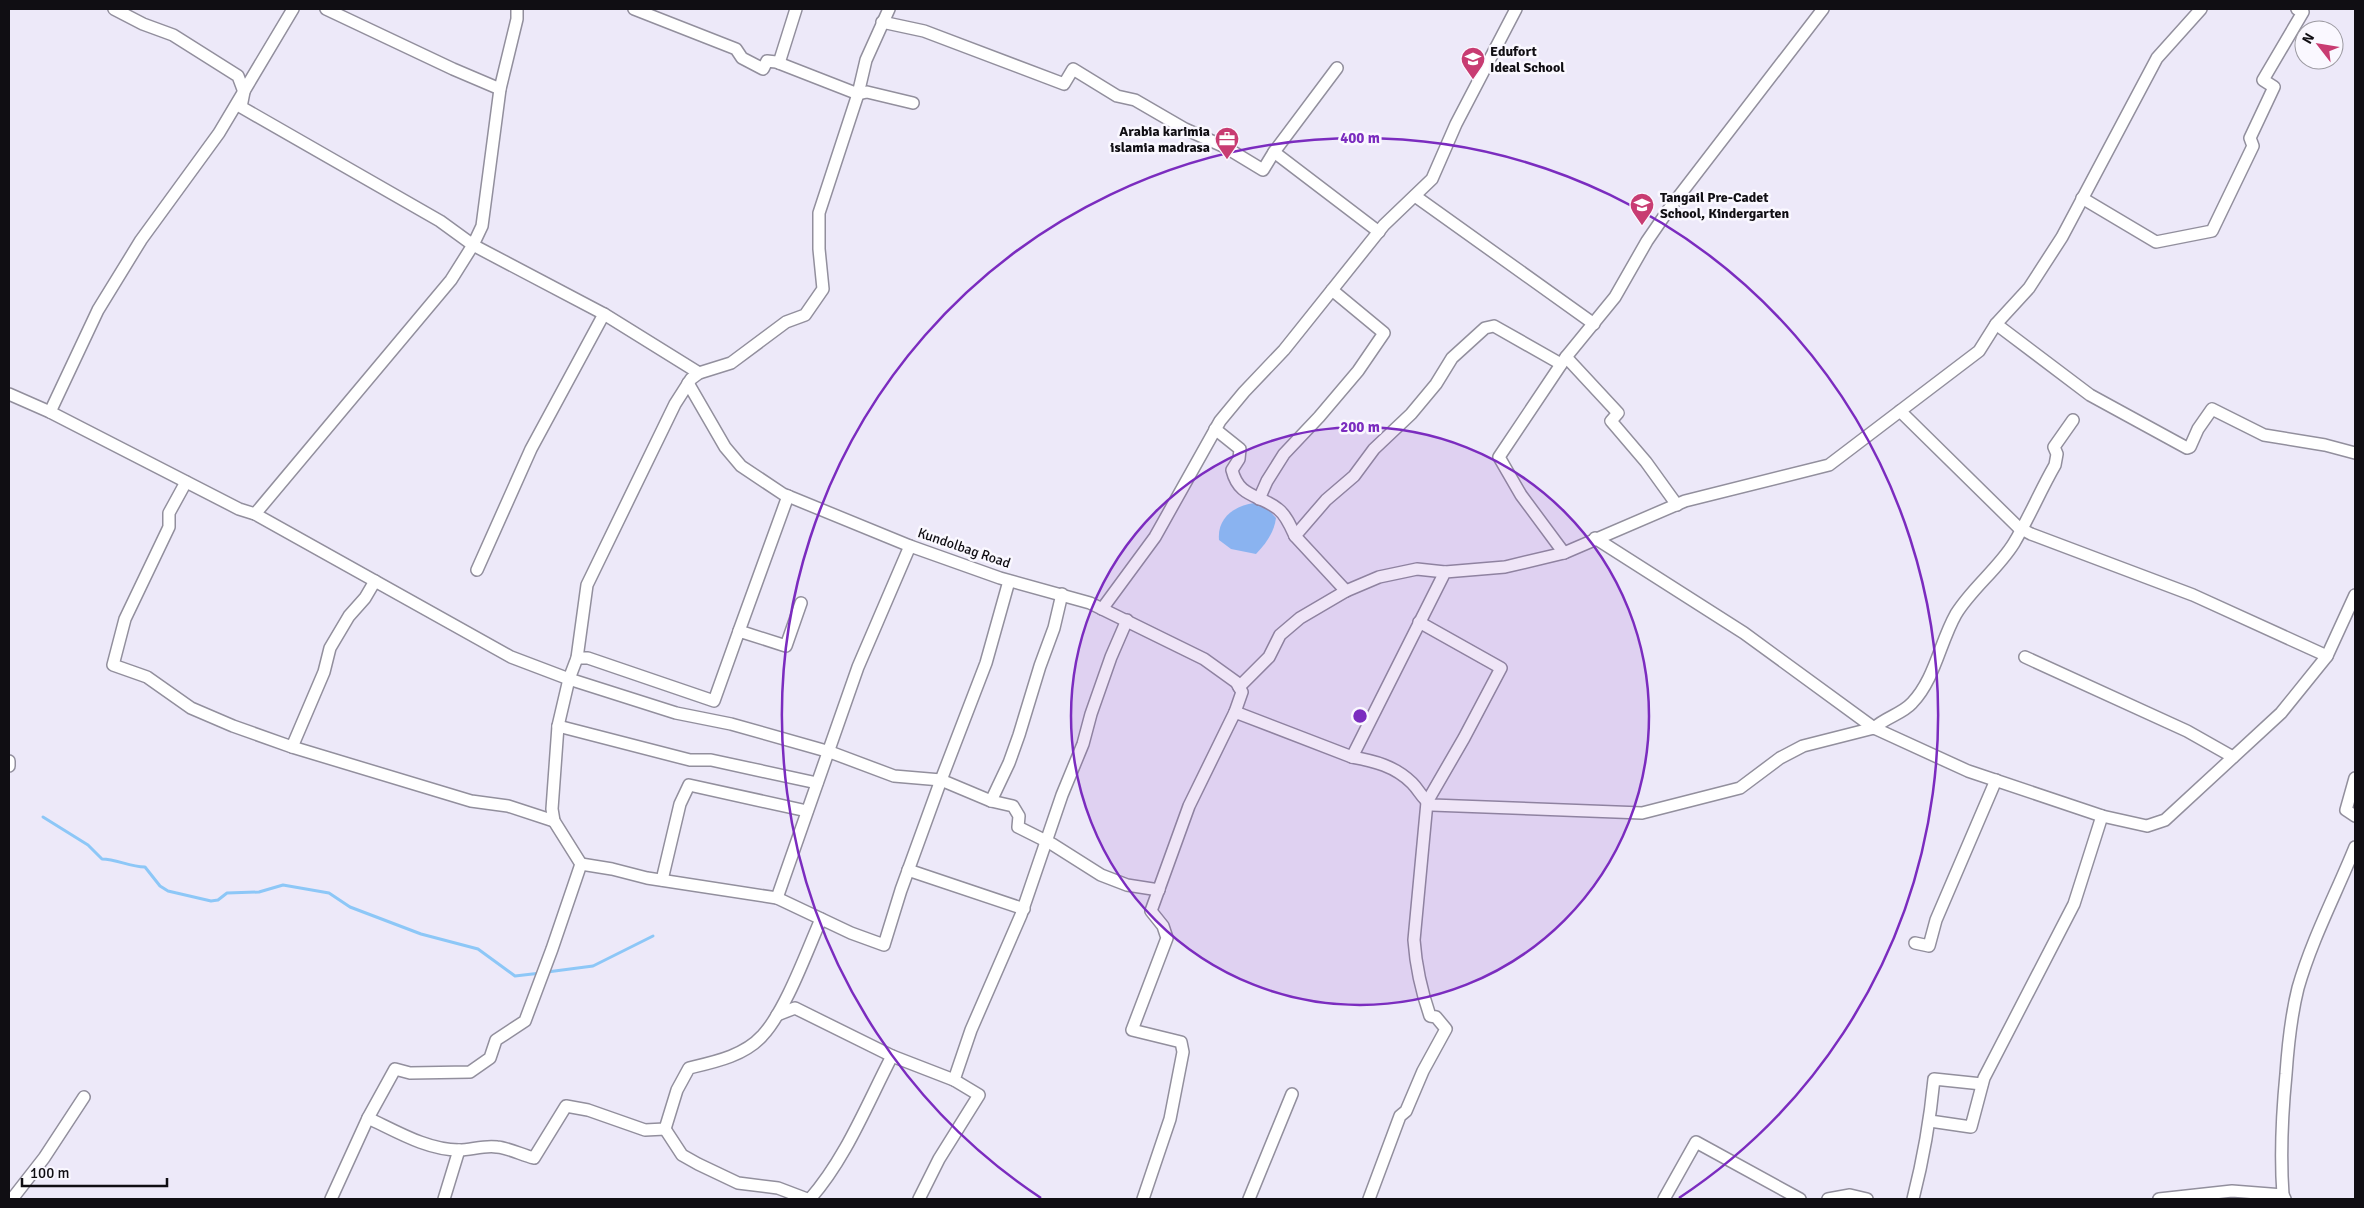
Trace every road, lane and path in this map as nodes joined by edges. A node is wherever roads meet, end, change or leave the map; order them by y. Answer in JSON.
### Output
{"nodes":[{"id":1,"x":114,"y":9,"type":"edge"},
{"id":2,"x":293,"y":9,"type":"edge"},
{"id":3,"x":326,"y":9,"type":"edge"},
{"id":4,"x":517,"y":9,"type":"edge"},
{"id":5,"x":634,"y":9,"type":"edge"},
{"id":6,"x":796,"y":9,"type":"edge"},
{"id":7,"x":889,"y":9,"type":"edge"},
{"id":8,"x":1516,"y":9,"type":"edge"},
{"id":9,"x":1823,"y":9,"type":"edge"},
{"id":10,"x":2201,"y":9,"type":"edge"},
{"id":11,"x":2297,"y":9,"type":"edge"},
{"id":12,"x":882,"y":22,"type":"junction"},
{"id":13,"x":778,"y":63,"type":"junction"},
{"id":14,"x":1337,"y":68,"type":"dead end"},
{"id":15,"x":500,"y":89,"type":"junction"},
{"id":16,"x":244,"y":92,"type":"junction"},
{"id":17,"x":858,"y":94,"type":"junction"},
{"id":18,"x":913,"y":103,"type":"dead end"},
{"id":19,"x":1274,"y":152,"type":"junction"},
{"id":20,"x":1415,"y":196,"type":"junction"},
{"id":21,"x":2082,"y":198,"type":"junction"},
{"id":22,"x":1380,"y":232,"type":"junction"},
{"id":23,"x":473,"y":246,"type":"junction"},
{"id":24,"x":1332,"y":290,"type":"junction"},
{"id":25,"x":604,"y":314,"type":"junction"},
{"id":26,"x":1594,"y":324,"type":"junction"},
{"id":27,"x":1996,"y":324,"type":"junction"},
{"id":28,"x":1564,"y":361,"type":"junction"},
{"id":29,"x":700,"y":373,"type":"junction"},
{"id":30,"x":688,"y":383,"type":"junction"},
{"id":31,"x":9,"y":394,"type":"edge"},
{"id":32,"x":1900,"y":411,"type":"junction"},
{"id":33,"x":50,"y":412,"type":"junction"},
{"id":34,"x":2073,"y":420,"type":"dead end"},
{"id":35,"x":1215,"y":429,"type":"junction"},
{"id":36,"x":2355,"y":453,"type":"edge"},
{"id":37,"x":186,"y":482,"type":"junction"},
{"id":38,"x":788,"y":496,"type":"junction"},
{"id":39,"x":1259,"y":499,"type":"junction"},
{"id":40,"x":1677,"y":504,"type":"junction"},
{"id":41,"x":256,"y":514,"type":"junction"},
{"id":42,"x":2021,"y":529,"type":"junction"},
{"id":43,"x":1295,"y":536,"type":"junction"},
{"id":44,"x":1595,"y":538,"type":"junction"},
{"id":45,"x":910,"y":546,"type":"junction"},
{"id":46,"x":1564,"y":553,"type":"junction"},
{"id":47,"x":477,"y":570,"type":"dead end"},
{"id":48,"x":1445,"y":572,"type":"junction"},
{"id":49,"x":376,"y":581,"type":"junction"},
{"id":50,"x":1009,"y":581,"type":"junction"},
{"id":51,"x":1346,"y":590,"type":"junction"},
{"id":52,"x":1062,"y":594,"type":"junction"},
{"id":53,"x":2355,"y":594,"type":"edge"},
{"id":54,"x":801,"y":603,"type":"dead end"},
{"id":55,"x":1102,"y":609,"type":"junction"},
{"id":56,"x":1127,"y":620,"type":"junction"},
{"id":57,"x":1419,"y":622,"type":"junction"},
{"id":58,"x":739,"y":631,"type":"junction"},
{"id":59,"x":2327,"y":656,"type":"junction"},
{"id":60,"x":2025,"y":657,"type":"dead end"},
{"id":61,"x":577,"y":658,"type":"junction"},
{"id":62,"x":569,"y":679,"type":"junction"},
{"id":63,"x":1239,"y":687,"type":"junction"},
{"id":64,"x":1235,"y":712,"type":"junction"},
{"id":65,"x":558,"y":726,"type":"junction"},
{"id":66,"x":1874,"y":728,"type":"junction"},
{"id":67,"x":292,"y":747,"type":"junction"},
{"id":68,"x":830,"y":752,"type":"junction"},
{"id":69,"x":1352,"y":757,"type":"junction"},
{"id":70,"x":2233,"y":757,"type":"junction"},
{"id":71,"x":9,"y":761,"type":"edge"},
{"id":72,"x":9,"y":766,"type":"edge"},
{"id":73,"x":2355,"y":778,"type":"edge"},
{"id":74,"x":941,"y":780,"type":"junction"},
{"id":75,"x":1996,"y":780,"type":"junction"},
{"id":76,"x":817,"y":783,"type":"junction"},
{"id":77,"x":990,"y":801,"type":"junction"},
{"id":78,"x":1427,"y":802,"type":"junction"},
{"id":79,"x":807,"y":810,"type":"junction"},
{"id":80,"x":2102,"y":816,"type":"junction"},
{"id":81,"x":2355,"y":816,"type":"edge"},
{"id":82,"x":554,"y":821,"type":"junction"},
{"id":83,"x":1046,"y":842,"type":"junction"},
{"id":84,"x":2355,"y":847,"type":"edge"},
{"id":85,"x":581,"y":864,"type":"junction"},
{"id":86,"x":908,"y":870,"type":"junction"},
{"id":87,"x":662,"y":880,"type":"junction"},
{"id":88,"x":1159,"y":890,"type":"junction"},
{"id":89,"x":777,"y":898,"type":"junction"},
{"id":90,"x":1024,"y":909,"type":"junction"},
{"id":91,"x":820,"y":920,"type":"junction"},
{"id":92,"x":1915,"y":943,"type":"dead end"},
{"id":93,"x":777,"y":1014,"type":"junction"},
{"id":94,"x":892,"y":1056,"type":"junction"},
{"id":95,"x":954,"y":1080,"type":"junction"},
{"id":96,"x":1982,"y":1084,"type":"junction"},
{"id":97,"x":1292,"y":1094,"type":"dead end"},
{"id":98,"x":84,"y":1097,"type":"dead end"},
{"id":99,"x":368,"y":1118,"type":"junction"},
{"id":100,"x":1930,"y":1121,"type":"junction"},
{"id":101,"x":665,"y":1129,"type":"junction"},
{"id":102,"x":459,"y":1150,"type":"junction"},
{"id":103,"x":2284,"y":1197,"type":"edge"},
{"id":104,"x":12,"y":1199,"type":"edge"},
{"id":105,"x":331,"y":1199,"type":"edge"},
{"id":106,"x":444,"y":1199,"type":"edge"},
{"id":107,"x":809,"y":1199,"type":"edge"},
{"id":108,"x":919,"y":1199,"type":"edge"},
{"id":109,"x":1143,"y":1199,"type":"edge"},
{"id":110,"x":1249,"y":1199,"type":"edge"},
{"id":111,"x":1369,"y":1199,"type":"edge"},
{"id":112,"x":1664,"y":1199,"type":"edge"},
{"id":113,"x":1800,"y":1199,"type":"edge"},
{"id":114,"x":1828,"y":1199,"type":"edge"},
{"id":115,"x":1867,"y":1199,"type":"edge"},
{"id":116,"x":1913,"y":1199,"type":"edge"},
{"id":117,"x":2159,"y":1199,"type":"edge"}],
"edges":[{"from":1,"to":16,"type":"street"},
{"from":2,"to":16,"type":"street"},
{"from":3,"to":15,"type":"street"},
{"from":4,"to":15,"type":"street"},
{"from":5,"to":13,"type":"street"},
{"from":6,"to":13,"type":"street"},
{"from":7,"to":12,"type":"street"},
{"from":8,"to":20,"type":"street"},
{"from":9,"to":26,"type":"street"},
{"from":10,"to":21,"type":"street"},
{"from":11,"to":21,"type":"street"},
{"from":12,"to":17,"type":"street"},
{"from":12,"to":19,"type":"street"},
{"from":13,"to":17,"type":"street"},
{"from":14,"to":19,"type":"street"},
{"from":15,"to":23,"type":"street"},
{"from":16,"to":23,"type":"street"},
{"from":16,"to":33,"type":"street"},
{"from":17,"to":18,"type":"street"},
{"from":17,"to":29,"type":"street"},
{"from":19,"to":22,"type":"street"},
{"from":20,"to":22,"type":"street"},
{"from":20,"to":26,"type":"street"},
{"from":21,"to":27,"type":"street"},
{"from":22,"to":24,"type":"street"},
{"from":23,"to":25,"type":"street"},
{"from":23,"to":41,"type":"street"},
{"from":24,"to":35,"type":"street"},
{"from":24,"to":39,"type":"street"},
{"from":25,"to":29,"type":"street"},
{"from":25,"to":47,"type":"street"},
{"from":26,"to":28,"type":"street"},
{"from":27,"to":32,"type":"street"},
{"from":27,"to":36,"type":"street"},
{"from":28,"to":40,"type":"street"},
{"from":28,"to":43,"type":"street"},
{"from":28,"to":46,"type":"street"},
{"from":29,"to":30,"type":"street"},
{"from":30,"to":38,"type":"street","name":"Kundolbag Road"},
{"from":30,"to":61,"type":"street"},
{"from":31,"to":33,"type":"street"},
{"from":32,"to":40,"type":"street"},
{"from":32,"to":42,"type":"street"},
{"from":33,"to":37,"type":"street"},
{"from":34,"to":42,"type":"street"},
{"from":35,"to":39,"type":"street"},
{"from":35,"to":55,"type":"street"},
{"from":37,"to":41,"type":"street"},
{"from":37,"to":67,"type":"street"},
{"from":38,"to":45,"type":"street","name":"Kundolbag Road"},
{"from":38,"to":58,"type":"street"},
{"from":39,"to":43,"type":"street"},
{"from":40,"to":44,"type":"street"},
{"from":41,"to":49,"type":"street"},
{"from":42,"to":59,"type":"street"},
{"from":42,"to":66,"type":"street"},
{"from":43,"to":51,"type":"street"},
{"from":44,"to":46,"type":"street"},
{"from":44,"to":66,"type":"street"},
{"from":45,"to":50,"type":"street","name":"Kundolbag Road"},
{"from":45,"to":68,"type":"street"},
{"from":46,"to":48,"type":"street"},
{"from":48,"to":51,"type":"street"},
{"from":48,"to":57,"type":"street"},
{"from":49,"to":62,"type":"street"},
{"from":49,"to":67,"type":"street"},
{"from":50,"to":52,"type":"street","name":"Kundolbag Road"},
{"from":50,"to":74,"type":"street"},
{"from":51,"to":63,"type":"street"},
{"from":52,"to":55,"type":"street","name":"Kundolbag Road"},
{"from":52,"to":77,"type":"street"},
{"from":53,"to":59,"type":"street"},
{"from":54,"to":58,"type":"street"},
{"from":55,"to":56,"type":"street","name":"Kundolbag Road"},
{"from":56,"to":63,"type":"street","name":"Kundolbag Road"},
{"from":56,"to":83,"type":"street"},
{"from":57,"to":69,"type":"street"},
{"from":57,"to":78,"type":"street"},
{"from":58,"to":61,"type":"street"},
{"from":59,"to":70,"type":"street"},
{"from":60,"to":70,"type":"street"},
{"from":61,"to":62,"type":"street"},
{"from":62,"to":65,"type":"street"},
{"from":62,"to":68,"type":"street"},
{"from":63,"to":64,"type":"street"},
{"from":64,"to":69,"type":"street"},
{"from":64,"to":88,"type":"street"},
{"from":65,"to":76,"type":"street"},
{"from":65,"to":82,"type":"street"},
{"from":66,"to":75,"type":"street"},
{"from":66,"to":78,"type":"street"},
{"from":67,"to":82,"type":"street"},
{"from":68,"to":74,"type":"street"},
{"from":68,"to":76,"type":"street"},
{"from":69,"to":78,"type":"street"},
{"from":70,"to":80,"type":"street"},
{"from":71,"to":72,"type":"street"},
{"from":73,"to":81,"type":"street"},
{"from":74,"to":77,"type":"street"},
{"from":74,"to":86,"type":"street"},
{"from":75,"to":80,"type":"street"},
{"from":75,"to":92,"type":"street"},
{"from":76,"to":79,"type":"street"},
{"from":77,"to":83,"type":"street"},
{"from":78,"to":111,"type":"street"},
{"from":79,"to":87,"type":"street"},
{"from":79,"to":89,"type":"street"},
{"from":80,"to":96,"type":"street"},
{"from":82,"to":85,"type":"street"},
{"from":83,"to":88,"type":"street"},
{"from":83,"to":90,"type":"street"},
{"from":84,"to":103,"type":"street"},
{"from":85,"to":87,"type":"street"},
{"from":85,"to":99,"type":"street"},
{"from":86,"to":90,"type":"street"},
{"from":86,"to":91,"type":"street"},
{"from":87,"to":89,"type":"street"},
{"from":88,"to":109,"type":"street"},
{"from":89,"to":91,"type":"street"},
{"from":90,"to":95,"type":"street"},
{"from":91,"to":93,"type":"street"},
{"from":93,"to":94,"type":"street"},
{"from":93,"to":101,"type":"street"},
{"from":94,"to":95,"type":"street"},
{"from":94,"to":107,"type":"street"},
{"from":95,"to":108,"type":"street"},
{"from":96,"to":100,"type":"street"},
{"from":96,"to":100,"type":"street"},
{"from":97,"to":110,"type":"street"},
{"from":98,"to":104,"type":"street"},
{"from":99,"to":102,"type":"street"},
{"from":99,"to":105,"type":"street"},
{"from":100,"to":116,"type":"street"},
{"from":101,"to":102,"type":"street"},
{"from":101,"to":107,"type":"street"},
{"from":102,"to":106,"type":"street"},
{"from":103,"to":117,"type":"street"},
{"from":112,"to":113,"type":"street"},
{"from":114,"to":115,"type":"street"}]}
